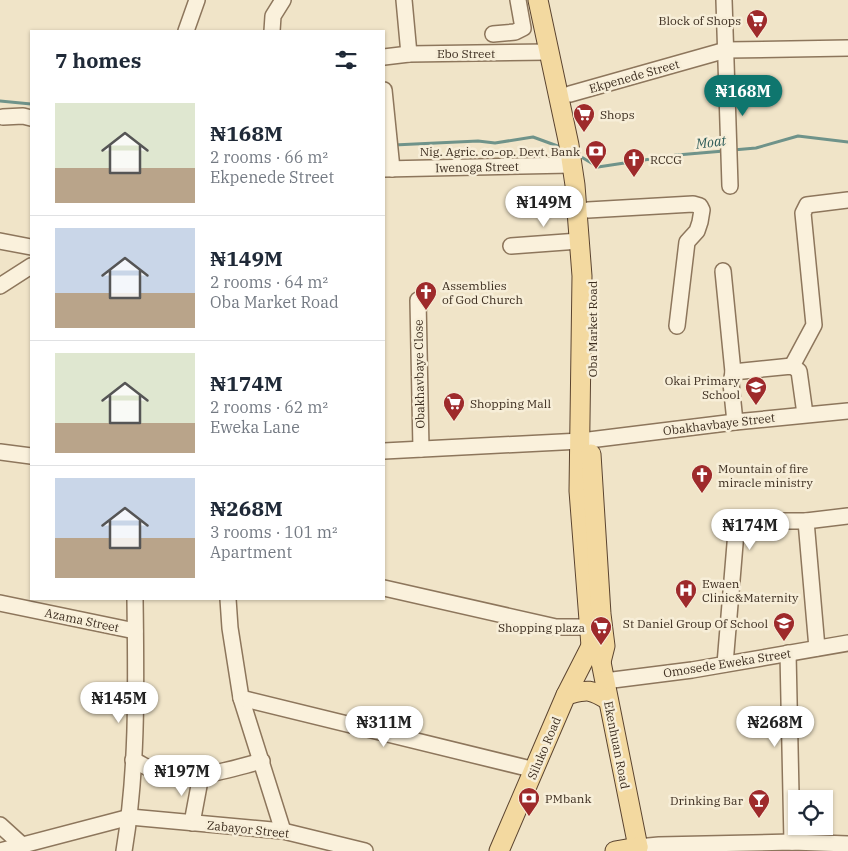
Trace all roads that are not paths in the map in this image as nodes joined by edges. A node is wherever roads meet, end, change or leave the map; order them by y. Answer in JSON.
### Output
{"nodes":[{"id":1,"x":197,"y":0,"type":"edge"},
{"id":2,"x":283,"y":0,"type":"edge"},
{"id":3,"x":404,"y":0,"type":"edge"},
{"id":4,"x":518,"y":0,"type":"edge"},
{"id":5,"x":538,"y":0,"type":"edge"},
{"id":6,"x":548,"y":0,"type":"edge"},
{"id":7,"x":724,"y":0,"type":"edge"},
{"id":8,"x":186,"y":30,"type":"edge"},
{"id":9,"x":272,"y":30,"type":"edge"},
{"id":10,"x":493,"y":34,"type":"dead end"},
{"id":11,"x":848,"y":48,"type":"edge"},
{"id":12,"x":726,"y":50,"type":"junction"},
{"id":13,"x":549,"y":52,"type":"junction"},
{"id":14,"x":409,"y":54,"type":"junction"},
{"id":15,"x":385,"y":57,"type":"edge"},
{"id":16,"x":570,"y":94,"type":"junction"},
{"id":17,"x":385,"y":100,"type":"edge"},
{"id":18,"x":3,"y":117,"type":"dead end"},
{"id":19,"x":30,"y":118,"type":"edge"},
{"id":20,"x":571,"y":165,"type":"junction"},
{"id":21,"x":388,"y":169,"type":"edge"},
{"id":22,"x":730,"y":186,"type":"dead end"},
{"id":23,"x":848,"y":200,"type":"edge"},
{"id":24,"x":588,"y":210,"type":"junction"},
{"id":25,"x":579,"y":240,"type":"junction"},
{"id":26,"x":0,"y":241,"type":"edge"},
{"id":27,"x":30,"y":246,"type":"edge"},
{"id":28,"x":511,"y":246,"type":"dead end"},
{"id":29,"x":30,"y":267,"type":"edge"},
{"id":30,"x":723,"y":271,"type":"dead end"},
{"id":31,"x":0,"y":286,"type":"edge"},
{"id":32,"x":418,"y":300,"type":"dead end"},
{"id":33,"x":677,"y":326,"type":"dead end"},
{"id":34,"x":792,"y":366,"type":"junction"},
{"id":35,"x":733,"y":372,"type":"junction"},
{"id":36,"x":848,"y":411,"type":"edge"},
{"id":37,"x":805,"y":414,"type":"junction"},
{"id":38,"x":735,"y":422,"type":"junction"},
{"id":39,"x":586,"y":440,"type":"junction"},
{"id":40,"x":421,"y":449,"type":"junction"},
{"id":41,"x":385,"y":451,"type":"edge"},
{"id":42,"x":0,"y":452,"type":"edge"},
{"id":43,"x":30,"y":456,"type":"edge"},
{"id":44,"x":848,"y":516,"type":"edge"},
{"id":45,"x":806,"y":521,"type":"junction"},
{"id":46,"x":385,"y":588,"type":"edge"},
{"id":47,"x":135,"y":600,"type":"edge"},
{"id":48,"x":228,"y":600,"type":"edge"},
{"id":49,"x":0,"y":602,"type":"edge"},
{"id":50,"x":135,"y":631,"type":"junction"},
{"id":51,"x":848,"y":643,"type":"edge"},
{"id":52,"x":593,"y":645,"type":"junction"},
{"id":53,"x":817,"y":648,"type":"junction"},
{"id":54,"x":788,"y":653,"type":"junction"},
{"id":55,"x":725,"y":664,"type":"junction"},
{"id":56,"x":606,"y":691,"type":"junction"},
{"id":57,"x":566,"y":695,"type":"junction"},
{"id":58,"x":241,"y":698,"type":"junction"},
{"id":59,"x":133,"y":760,"type":"junction"},
{"id":60,"x":262,"y":761,"type":"junction"},
{"id":61,"x":535,"y":770,"type":"junction"},
{"id":62,"x":201,"y":775,"type":"junction"},
{"id":63,"x":130,"y":817,"type":"junction"},
{"id":64,"x":192,"y":823,"type":"junction"},
{"id":65,"x":0,"y":825,"type":"edge"},
{"id":66,"x":284,"y":831,"type":"junction"},
{"id":67,"x":792,"y":842,"type":"junction"},
{"id":68,"x":848,"y":844,"type":"edge"},
{"id":69,"x":22,"y":845,"type":"junction"},
{"id":70,"x":639,"y":850,"type":"edge"},
{"id":71,"x":0,"y":851,"type":"edge"},
{"id":72,"x":124,"y":851,"type":"edge"},
{"id":73,"x":365,"y":851,"type":"edge"},
{"id":74,"x":499,"y":851,"type":"edge"},
{"id":75,"x":615,"y":851,"type":"edge"}],
"edges":[{"from":1,"to":8,"type":"street"},
{"from":2,"to":9,"type":"street"},
{"from":3,"to":14,"type":"street"},
{"from":4,"to":10,"type":"street"},
{"from":5,"to":13,"type":"main road","name":"Oba Market Road"},
{"from":6,"to":16,"type":"main road","name":"Oba Market Road"},
{"from":7,"to":12,"type":"street"},
{"from":11,"to":12,"type":"street","name":"Ekpenede Street"},
{"from":12,"to":16,"type":"street","name":"Ekpenede Street"},
{"from":12,"to":22,"type":"street"},
{"from":13,"to":14,"type":"street","name":"Ebo Street"},
{"from":13,"to":20,"type":"main road","name":"Oba Market Road"},
{"from":14,"to":15,"type":"street","name":"Ebo Street"},
{"from":16,"to":24,"type":"main road","name":"Oba Market Road"},
{"from":17,"to":21,"type":"street"},
{"from":18,"to":19,"type":"street"},
{"from":20,"to":21,"type":"street","name":"Iwenoga Street"},
{"from":20,"to":25,"type":"main road","name":"Oba Market Road"},
{"from":23,"to":34,"type":"street"},
{"from":24,"to":33,"type":"street"},
{"from":24,"to":39,"type":"main road","name":"Oba Market Road"},
{"from":25,"to":28,"type":"street"},
{"from":25,"to":39,"type":"main road","name":"Oba Market Road"},
{"from":26,"to":27,"type":"street"},
{"from":29,"to":31,"type":"street"},
{"from":30,"to":35,"type":"street"},
{"from":32,"to":40,"type":"street","name":"Obakhavbaye Close"},
{"from":34,"to":35,"type":"street"},
{"from":34,"to":37,"type":"street"},
{"from":35,"to":38,"type":"street"},
{"from":36,"to":37,"type":"street","name":"Obakhavbaye Street"},
{"from":37,"to":38,"type":"street","name":"Obakhavbaye Street"},
{"from":38,"to":39,"type":"street","name":"Obakhavbaye Street"},
{"from":39,"to":40,"type":"street","name":"Obakhavbaye Street"},
{"from":39,"to":52,"type":"main road","name":"Oba Market Road"},
{"from":39,"to":52,"type":"main road","name":"Oba Market Road"},
{"from":40,"to":41,"type":"street","name":"Obakhavbaye Street"},
{"from":42,"to":43,"type":"street"},
{"from":44,"to":45,"type":"street"},
{"from":45,"to":53,"type":"street"},
{"from":45,"to":55,"type":"street"},
{"from":46,"to":52,"type":"street"},
{"from":47,"to":50,"type":"street"},
{"from":48,"to":58,"type":"street"},
{"from":49,"to":50,"type":"street","name":"Azama Street"},
{"from":50,"to":59,"type":"street"},
{"from":51,"to":53,"type":"street","name":"Omosede Eweka Street"},
{"from":52,"to":56,"type":"main road","name":"Ekenhuan Road"},
{"from":52,"to":57,"type":"main road","name":"Siluko Road"},
{"from":53,"to":54,"type":"street","name":"Omosede Eweka Street"},
{"from":54,"to":55,"type":"street","name":"Omosede Eweka Street"},
{"from":54,"to":67,"type":"street"},
{"from":55,"to":56,"type":"street","name":"Omosede Eweka Street"},
{"from":56,"to":57,"type":"main road"},
{"from":56,"to":70,"type":"main road","name":"Ekenhuan Road"},
{"from":57,"to":61,"type":"main road","name":"Siluko Road"},
{"from":58,"to":60,"type":"street"},
{"from":58,"to":61,"type":"street"},
{"from":59,"to":62,"type":"street"},
{"from":59,"to":63,"type":"street"},
{"from":60,"to":62,"type":"street"},
{"from":60,"to":66,"type":"street"},
{"from":61,"to":74,"type":"main road","name":"Siluko Road"},
{"from":62,"to":64,"type":"street"},
{"from":63,"to":64,"type":"street","name":"Zabayor Street"},
{"from":63,"to":69,"type":"street"},
{"from":63,"to":72,"type":"street"},
{"from":64,"to":66,"type":"street","name":"Zabayor Street"},
{"from":65,"to":69,"type":"street"},
{"from":66,"to":73,"type":"street","name":"Zabayor Street"},
{"from":67,"to":68,"type":"street"},
{"from":67,"to":70,"type":"street"},
{"from":69,"to":71,"type":"street"},
{"from":70,"to":75,"type":"main road"}]}
